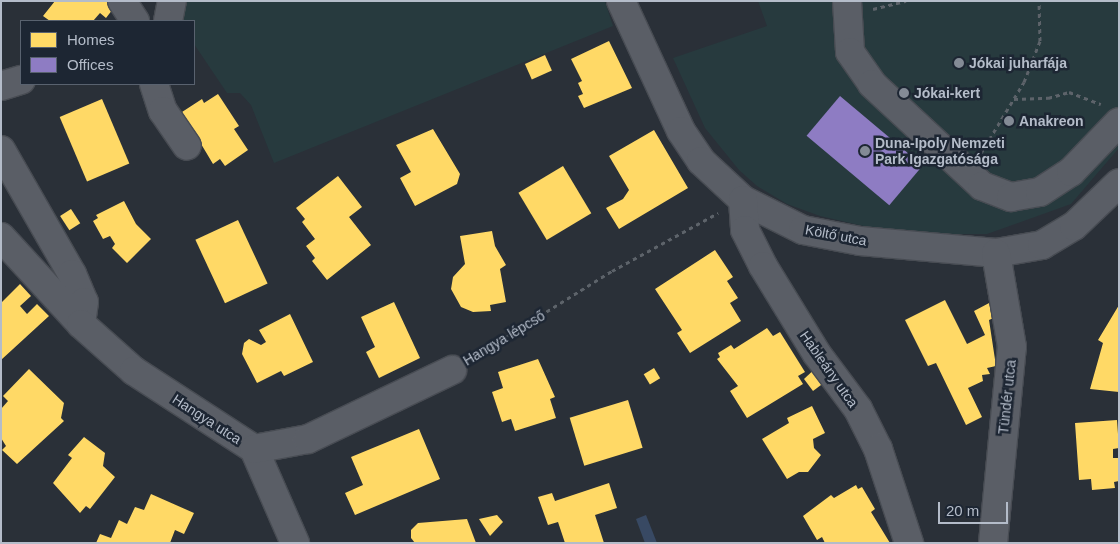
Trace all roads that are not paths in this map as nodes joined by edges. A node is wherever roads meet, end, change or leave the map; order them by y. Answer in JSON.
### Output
{"nodes":[{"id":1,"x":122,"y":1,"type":"edge"},
{"id":2,"x":172,"y":1,"type":"edge"},
{"id":3,"x":621,"y":1,"type":"edge"},
{"id":4,"x":848,"y":8,"type":"edge"},
{"id":5,"x":135,"y":20,"type":"edge"},
{"id":6,"x":168,"y":20,"type":"edge"},
{"id":7,"x":20,"y":80,"type":"edge"},
{"id":8,"x":154,"y":85,"type":"edge"},
{"id":9,"x":1,"y":86,"type":"edge"},
{"id":10,"x":1112,"y":114,"type":"edge"},
{"id":11,"x":187,"y":146,"type":"dead end"},
{"id":12,"x":1,"y":150,"type":"edge"},
{"id":13,"x":1119,"y":183,"type":"edge"},
{"id":14,"x":743,"y":200,"type":"junction"},
{"id":15,"x":1,"y":237,"type":"edge"},
{"id":16,"x":996,"y":252,"type":"junction"},
{"id":17,"x":81,"y":324,"type":"junction"},
{"id":18,"x":452,"y":370,"type":"road end"},
{"id":19,"x":254,"y":449,"type":"junction"},
{"id":20,"x":295,"y":543,"type":"edge"},
{"id":21,"x":909,"y":543,"type":"edge"},
{"id":22,"x":993,"y":543,"type":"edge"}],
"edges":[{"from":1,"to":5,"type":"street"},
{"from":2,"to":6,"type":"street"},
{"from":3,"to":14,"type":"street","name":"Költő utca"},
{"from":4,"to":10,"type":"street"},
{"from":7,"to":9,"type":"street"},
{"from":8,"to":11,"type":"street"},
{"from":12,"to":17,"type":"street"},
{"from":13,"to":16,"type":"street","name":"Költő utca"},
{"from":14,"to":16,"type":"street","name":"Költő utca"},
{"from":14,"to":21,"type":"street","name":"Hableány utca"},
{"from":15,"to":17,"type":"street","name":"Hangya utca"},
{"from":16,"to":22,"type":"street","name":"Tündér utca"},
{"from":17,"to":19,"type":"street","name":"Hangya utca"},
{"from":18,"to":19,"type":"street","name":"Hangya lépcső"},
{"from":19,"to":20,"type":"street","name":"Hangya utca"}]}
